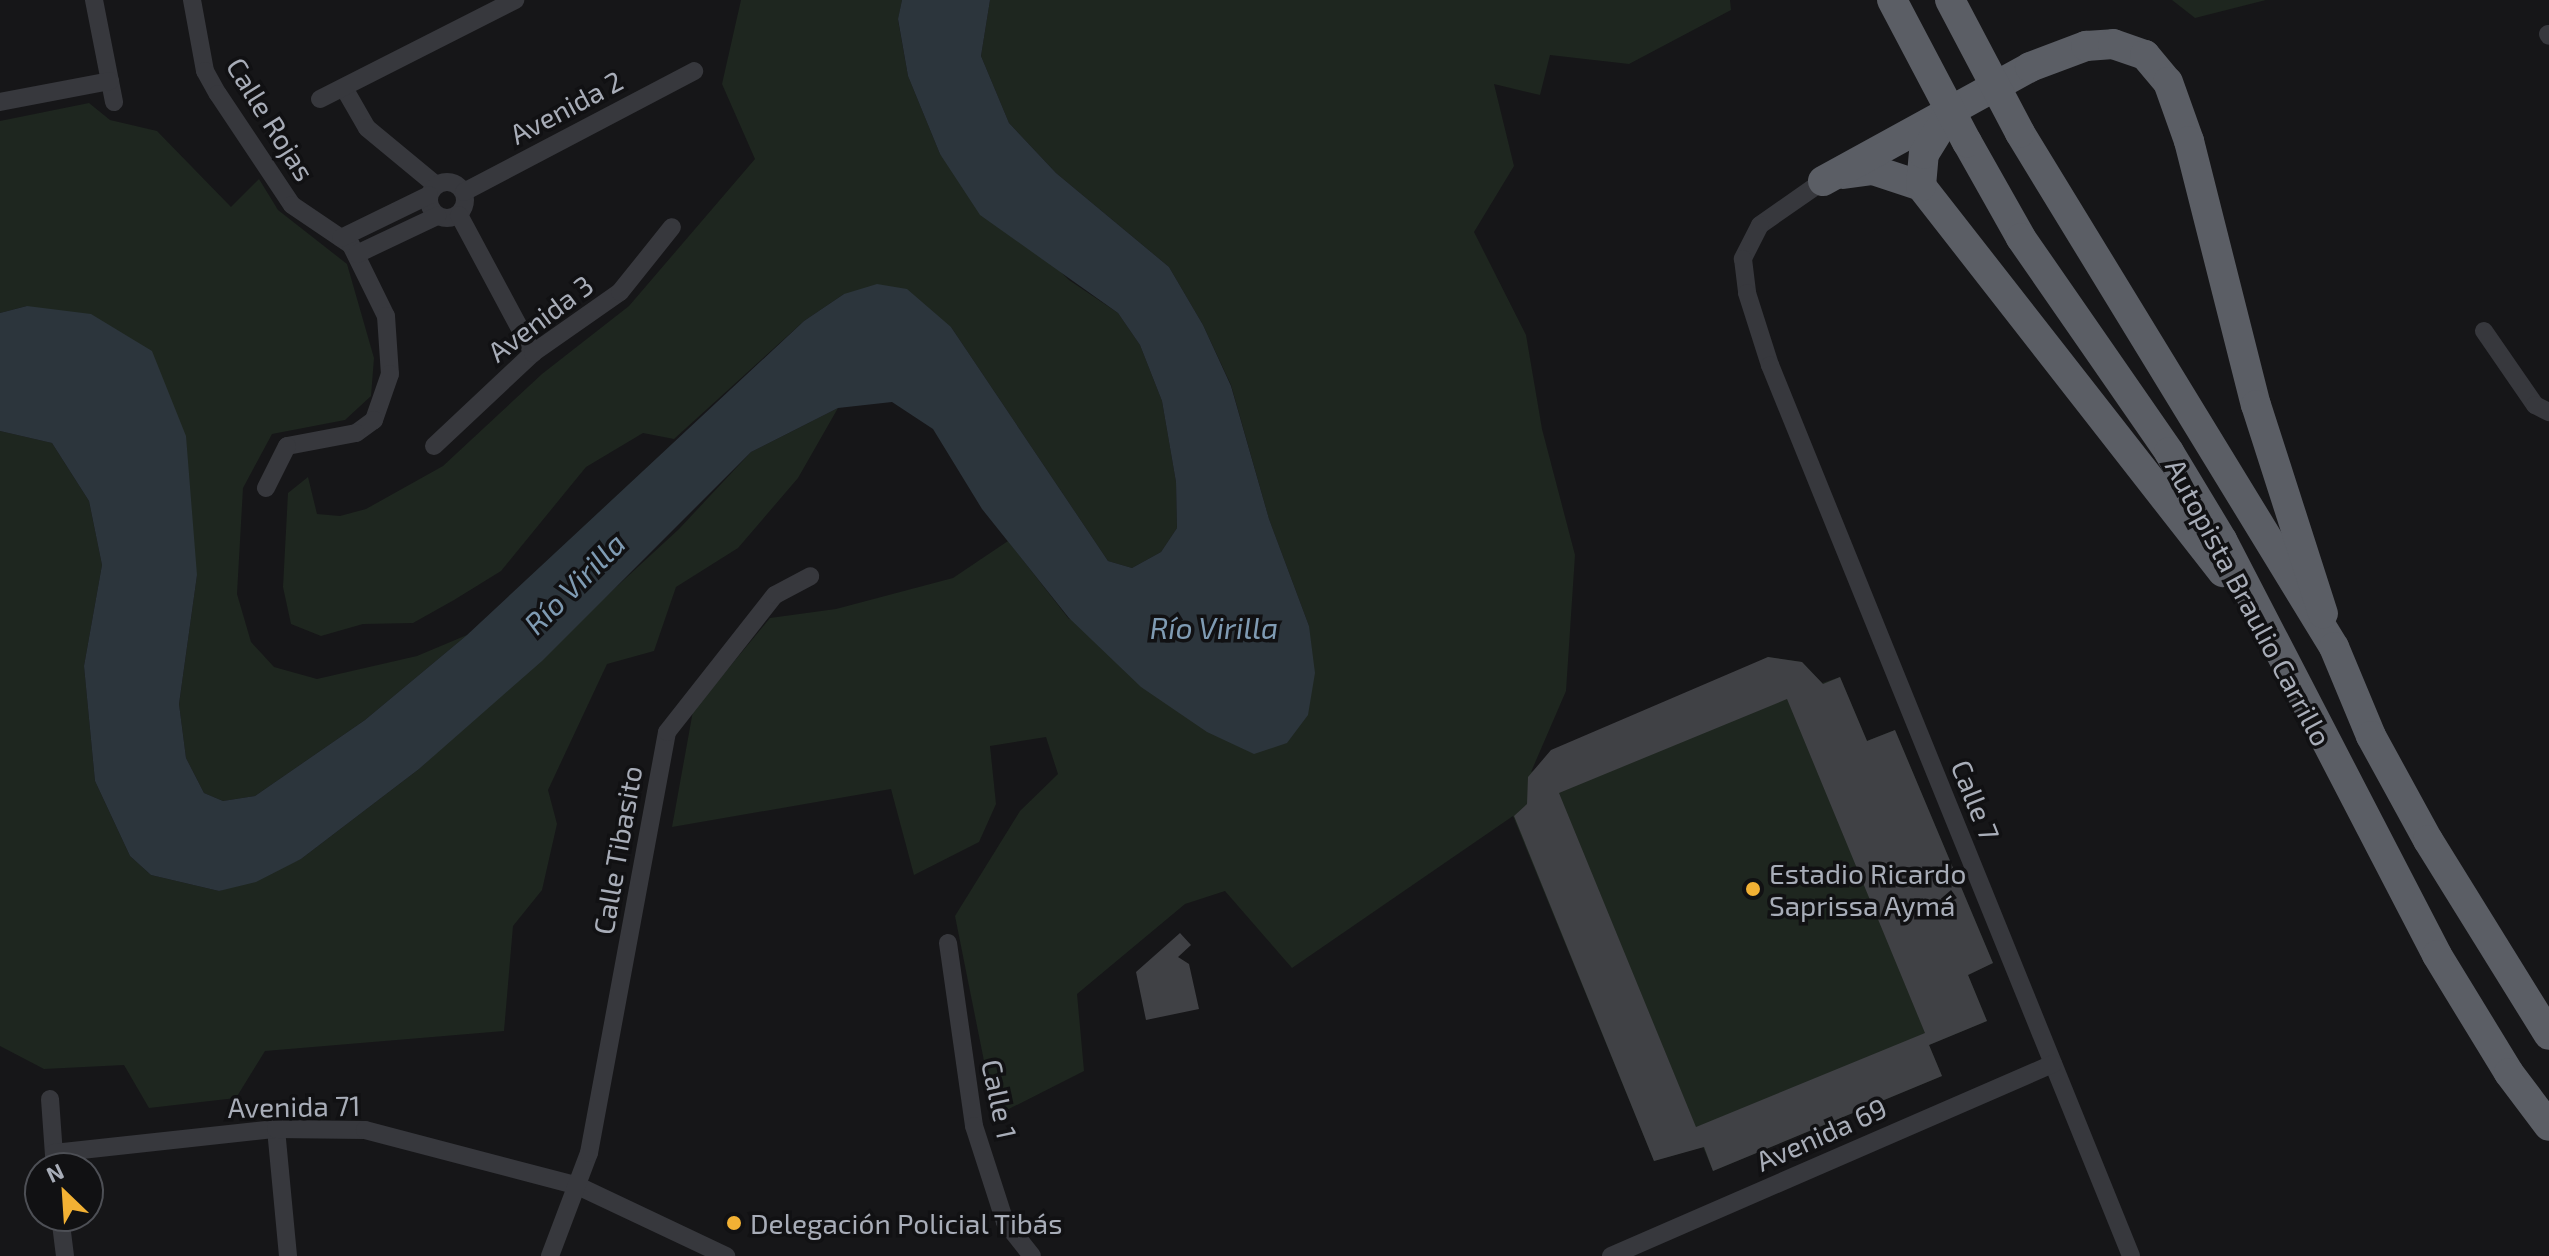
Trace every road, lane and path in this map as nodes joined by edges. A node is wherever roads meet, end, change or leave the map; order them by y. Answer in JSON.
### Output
{"nodes":[{"id":1,"x":94,"y":0,"type":"edge"},
{"id":2,"x":192,"y":0,"type":"edge"},
{"id":3,"x":515,"y":0,"type":"edge"},
{"id":4,"x":1892,"y":0,"type":"edge"},
{"id":5,"x":1950,"y":0,"type":"edge"},
{"id":6,"x":694,"y":71,"type":"dead end"},
{"id":7,"x":110,"y":81,"type":"junction"},
{"id":8,"x":344,"y":88,"type":"junction"},
{"id":9,"x":320,"y":99,"type":"dead end"},
{"id":10,"x":0,"y":102,"type":"edge"},
{"id":11,"x":114,"y":102,"type":"dead end"},
{"id":12,"x":1960,"y":102,"type":"junction"},
{"id":13,"x":1823,"y":181,"type":"junction"},
{"id":14,"x":1921,"y":186,"type":"junction"},
{"id":15,"x":433,"y":190,"type":"junction"},
{"id":16,"x":464,"y":192,"type":"junction"},
{"id":17,"x":459,"y":215,"type":"junction"},
{"id":18,"x":437,"y":216,"type":"junction"},
{"id":19,"x":672,"y":227,"type":"dead end"},
{"id":20,"x":341,"y":238,"type":"junction"},
{"id":21,"x":357,"y":254,"type":"junction"},
{"id":22,"x":2484,"y":331,"type":"dead end"},
{"id":23,"x":533,"y":353,"type":"junction"},
{"id":24,"x":2549,"y":412,"type":"edge"},
{"id":25,"x":434,"y":446,"type":"dead end"},
{"id":26,"x":266,"y":488,"type":"dead end"},
{"id":27,"x":810,"y":576,"type":"dead end"},
{"id":28,"x":2266,"y":627,"type":"junction"},
{"id":29,"x":2334,"y":647,"type":"junction"},
{"id":30,"x":948,"y":943,"type":"dead end"},
{"id":31,"x":2549,"y":1035,"type":"edge"},
{"id":32,"x":2053,"y":1064,"type":"junction"},
{"id":33,"x":50,"y":1099,"type":"dead end"},
{"id":34,"x":2549,"y":1126,"type":"edge"},
{"id":35,"x":276,"y":1129,"type":"junction"},
{"id":36,"x":54,"y":1152,"type":"edge"},
{"id":37,"x":104,"y":1154,"type":"edge"},
{"id":38,"x":578,"y":1186,"type":"junction"},
{"id":39,"x":62,"y":1232,"type":"edge"},
{"id":40,"x":65,"y":1256,"type":"edge"},
{"id":41,"x":288,"y":1256,"type":"edge"},
{"id":42,"x":550,"y":1256,"type":"edge"},
{"id":43,"x":726,"y":1256,"type":"edge"},
{"id":44,"x":1032,"y":1256,"type":"edge"},
{"id":45,"x":1611,"y":1256,"type":"edge"},
{"id":46,"x":2131,"y":1256,"type":"edge"}],
"edges":[{"from":1,"to":7,"type":"street"},
{"from":2,"to":20,"type":"street","name":"Calle Rojas"},
{"from":3,"to":8,"type":"street"},
{"from":4,"to":28,"type":"highway","name":"Autopista Braulio Carrillo","bridge":true},
{"from":5,"to":29,"type":"highway","name":"Autopista Braulio Carrillo","bridge":true},
{"from":6,"to":16,"type":"street","name":"Avenida 2"},
{"from":7,"to":10,"type":"street"},
{"from":7,"to":11,"type":"street"},
{"from":8,"to":9,"type":"street"},
{"from":8,"to":15,"type":"street"},
{"from":12,"to":13,"type":"highway"},
{"from":12,"to":14,"type":"highway"},
{"from":12,"to":29,"type":"highway"},
{"from":13,"to":14,"type":"highway"},
{"from":13,"to":32,"type":"street","name":"Calle 7"},
{"from":14,"to":28,"type":"highway"},
{"from":15,"to":16,"type":"street"},
{"from":15,"to":18,"type":"street"},
{"from":15,"to":20,"type":"street"},
{"from":16,"to":17,"type":"street"},
{"from":17,"to":18,"type":"street"},
{"from":17,"to":23,"type":"street"},
{"from":18,"to":21,"type":"street"},
{"from":19,"to":23,"type":"street","name":"Avenida 3"},
{"from":20,"to":21,"type":"street","name":"Calle Rojas"},
{"from":21,"to":26,"type":"street","name":"Calle Rojas"},
{"from":22,"to":24,"type":"street"},
{"from":23,"to":25,"type":"street","name":"Avenida 3"},
{"from":27,"to":38,"type":"street","name":"Calle Tibasito"},
{"from":28,"to":34,"type":"highway","name":"Autopista Braulio Carrillo"},
{"from":29,"to":31,"type":"highway","name":"Autopista Braulio Carrillo"},
{"from":30,"to":44,"type":"street","name":"Calle 1"},
{"from":32,"to":45,"type":"street","name":"Avenida 69"},
{"from":32,"to":46,"type":"street","name":"Calle 7"},
{"from":33,"to":36,"type":"street"},
{"from":35,"to":37,"type":"street","name":"Avenida 71"},
{"from":35,"to":38,"type":"street","name":"Avenida 71"},
{"from":35,"to":41,"type":"street"},
{"from":38,"to":42,"type":"street","name":"Calle Tibasito"},
{"from":38,"to":43,"type":"street","name":"Avenida 71"},
{"from":39,"to":40,"type":"street"}]}
